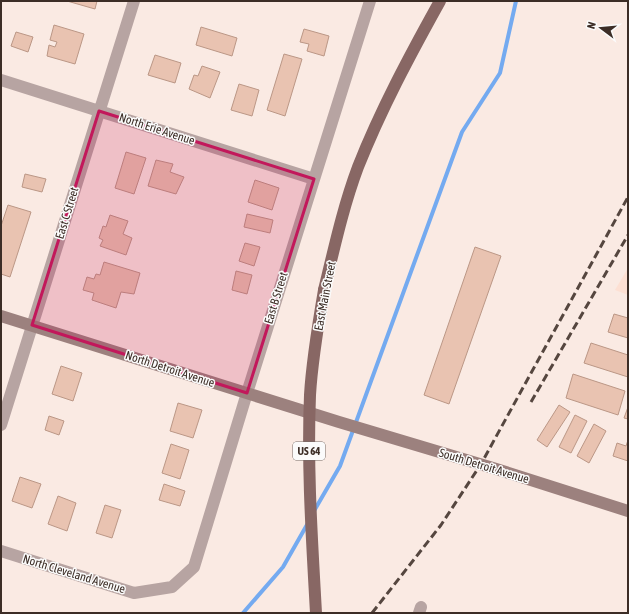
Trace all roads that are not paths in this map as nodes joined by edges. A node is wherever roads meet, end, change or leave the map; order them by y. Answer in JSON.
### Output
{"nodes":[{"id":1,"x":134,"y":1,"type":"edge"},
{"id":2,"x":370,"y":1,"type":"edge"},
{"id":3,"x":440,"y":1,"type":"edge"},
{"id":4,"x":1,"y":80,"type":"edge"},
{"id":5,"x":99,"y":111,"type":"junction"},
{"id":6,"x":314,"y":179,"type":"junction"},
{"id":7,"x":1,"y":316,"type":"edge"},
{"id":8,"x":32,"y":325,"type":"junction"},
{"id":9,"x":247,"y":393,"type":"junction"},
{"id":10,"x":339,"y":422,"type":"joint"},
{"id":11,"x":1,"y":425,"type":"edge"},
{"id":12,"x":628,"y":511,"type":"edge"},
{"id":13,"x":1,"y":551,"type":"edge"},
{"id":14,"x":172,"y":587,"type":"joint"},
{"id":15,"x":316,"y":613,"type":"edge"}],
"edges":[{"from":1,"to":5,"type":"street","name":"East C Street"},
{"from":2,"to":6,"type":"street","name":"East B Street"},
{"from":3,"to":15,"type":"main road","name":"East Main Street","number":"US 64","bridge":true},
{"from":4,"to":5,"type":"street","name":"North Erie Avenue"},
{"from":5,"to":6,"type":"street","name":"North Erie Avenue"},
{"from":5,"to":8,"type":"street","name":"East C Street"},
{"from":6,"to":9,"type":"street","name":"East B Street"},
{"from":7,"to":8,"type":"street","name":"North Detroit Avenue"},
{"from":8,"to":9,"type":"street","name":"North Detroit Avenue"},
{"from":8,"to":11,"type":"street","name":"East C Street"},
{"from":9,"to":10,"type":"street","name":"North Detroit Avenue"},
{"from":9,"to":14,"type":"street","name":"East B Street"},
{"from":10,"to":12,"type":"street","name":"South Detroit Avenue"},
{"from":13,"to":14,"type":"street","name":"North Cleveland Avenue"}]}
